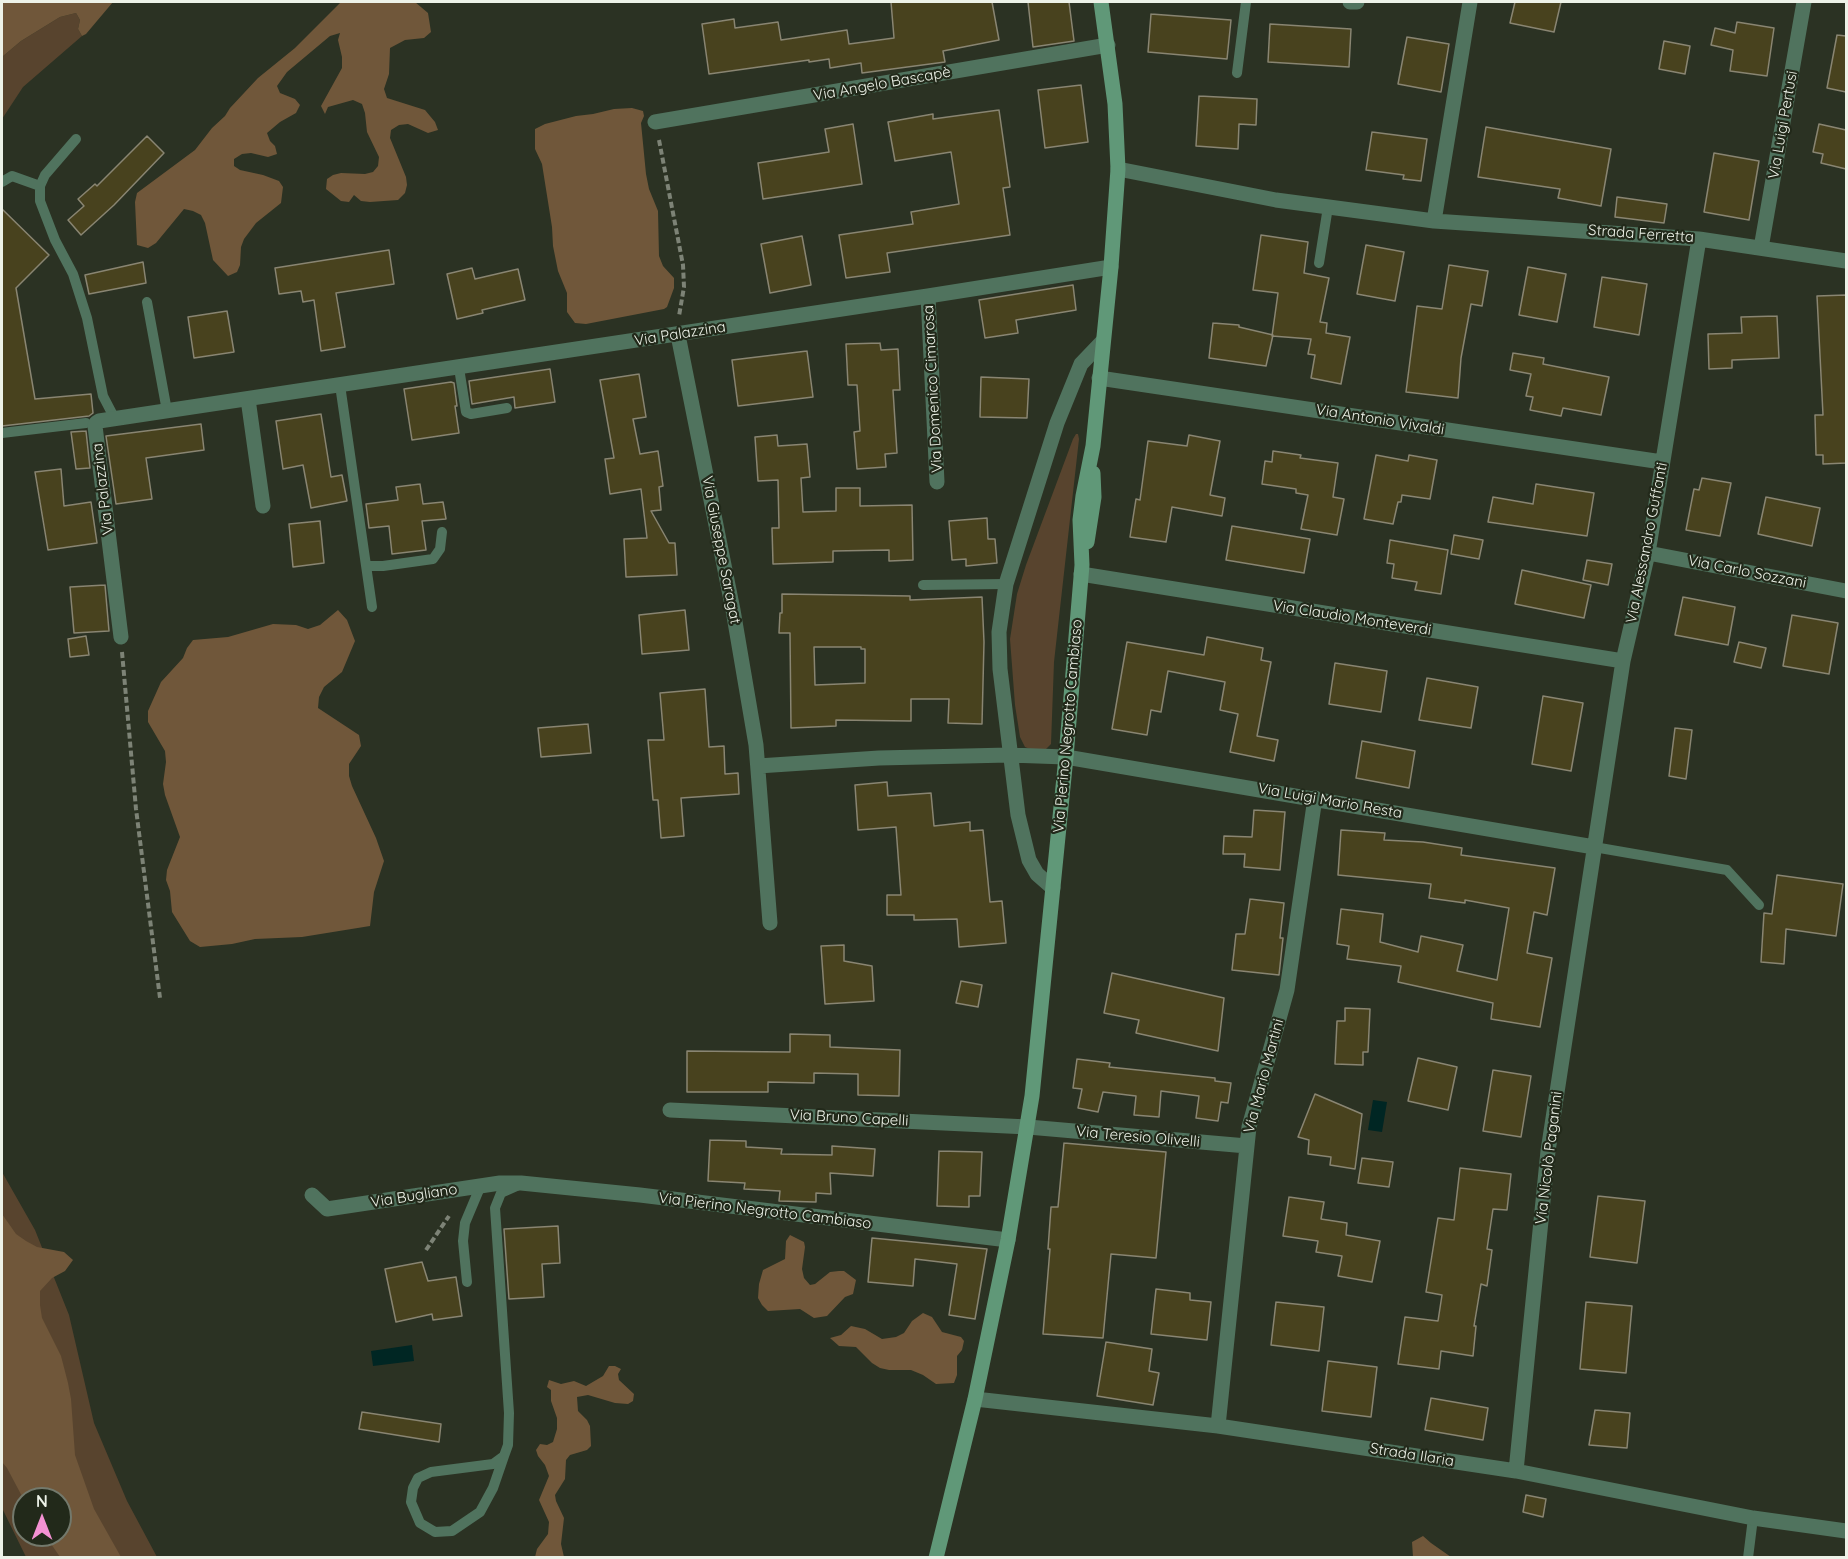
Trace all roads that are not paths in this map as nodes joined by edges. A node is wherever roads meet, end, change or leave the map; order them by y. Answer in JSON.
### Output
{"nodes":[{"id":1,"x":1101,"y":2,"type":"edge"},
{"id":2,"x":1246,"y":2,"type":"edge"},
{"id":3,"x":1350,"y":2,"type":"edge"},
{"id":4,"x":1357,"y":2,"type":"edge"},
{"id":5,"x":1470,"y":2,"type":"edge"},
{"id":6,"x":1804,"y":2,"type":"edge"},
{"id":7,"x":1108,"y":45,"type":"junction"},
{"id":8,"x":1238,"y":73,"type":"dead end"},
{"id":9,"x":655,"y":122,"type":"road end"},
{"id":10,"x":76,"y":139,"type":"dead end"},
{"id":11,"x":1118,"y":169,"type":"junction"},
{"id":12,"x":2,"y":182,"type":"edge"},
{"id":13,"x":40,"y":186,"type":"junction"},
{"id":14,"x":1328,"y":207,"type":"junction"},
{"id":15,"x":1434,"y":221,"type":"junction"},
{"id":16,"x":1699,"y":239,"type":"junction"},
{"id":17,"x":1761,"y":248,"type":"junction"},
{"id":18,"x":1846,"y":261,"type":"edge"},
{"id":19,"x":1319,"y":263,"type":"dead end"},
{"id":20,"x":1112,"y":267,"type":"junction"},
{"id":21,"x":928,"y":296,"type":"junction"},
{"id":22,"x":147,"y":302,"type":"dead end"},
{"id":23,"x":678,"y":334,"type":"junction"},
{"id":24,"x":1103,"y":341,"type":"junction"},
{"id":25,"x":459,"y":368,"type":"junction"},
{"id":26,"x":1099,"y":378,"type":"junction"},
{"id":27,"x":340,"y":386,"type":"junction"},
{"id":28,"x":248,"y":399,"type":"junction"},
{"id":29,"x":507,"y":408,"type":"dead end"},
{"id":30,"x":166,"y":411,"type":"junction"},
{"id":31,"x":115,"y":419,"type":"junction"},
{"id":32,"x":92,"y":423,"type":"junction"},
{"id":33,"x":2,"y":433,"type":"edge"},
{"id":34,"x":1662,"y":462,"type":"junction"},
{"id":35,"x":938,"y":482,"type":"dead end"},
{"id":36,"x":263,"y":506,"type":"dead end"},
{"id":37,"x":442,"y":532,"type":"dead end"},
{"id":38,"x":1648,"y":553,"type":"junction"},
{"id":39,"x":366,"y":566,"type":"junction"},
{"id":40,"x":1082,"y":569,"type":"junction"},
{"id":41,"x":1006,"y":584,"type":"junction"},
{"id":42,"x":923,"y":585,"type":"dead end"},
{"id":43,"x":1846,"y":591,"type":"edge"},
{"id":44,"x":372,"y":607,"type":"dead end"},
{"id":45,"x":121,"y":637,"type":"road end"},
{"id":46,"x":1623,"y":661,"type":"junction"},
{"id":47,"x":1009,"y":755,"type":"junction"},
{"id":48,"x":1066,"y":757,"type":"junction"},
{"id":49,"x":758,"y":766,"type":"junction"},
{"id":50,"x":1314,"y":798,"type":"junction"},
{"id":51,"x":1594,"y":847,"type":"junction"},
{"id":52,"x":1053,"y":888,"type":"junction"},
{"id":53,"x":1759,"y":905,"type":"dead end"},
{"id":54,"x":770,"y":923,"type":"dead end"},
{"id":55,"x":670,"y":1110,"type":"dead end"},
{"id":56,"x":1028,"y":1127,"type":"junction"},
{"id":57,"x":1247,"y":1146,"type":"junction"},
{"id":58,"x":521,"y":1183,"type":"junction"},
{"id":59,"x":481,"y":1185,"type":"junction"},
{"id":60,"x":312,"y":1195,"type":"dead end"},
{"id":61,"x":1008,"y":1240,"type":"junction"},
{"id":62,"x":467,"y":1282,"type":"dead end"},
{"id":63,"x":975,"y":1399,"type":"junction"},
{"id":64,"x":1218,"y":1426,"type":"junction"},
{"id":65,"x":504,"y":1456,"type":"junction"},
{"id":66,"x":1516,"y":1471,"type":"junction"},
{"id":67,"x":1753,"y":1518,"type":"junction"},
{"id":68,"x":1846,"y":1532,"type":"edge"},
{"id":69,"x":936,"y":1557,"type":"edge"},
{"id":70,"x":1748,"y":1557,"type":"edge"}],
"edges":[{"from":1,"to":7,"type":"street","name":"Via Pierino Negrotto Cambiaso"},
{"from":2,"to":8,"type":"lane"},
{"from":3,"to":4,"type":"street"},
{"from":5,"to":15,"type":"street"},
{"from":6,"to":17,"type":"street","name":"Via Luigi Pertusi"},
{"from":7,"to":9,"type":"street","name":"Via Angelo Bascapè"},
{"from":7,"to":11,"type":"street","name":"Via Pierino Negrotto Cambiaso"},
{"from":10,"to":13,"type":"lane"},
{"from":11,"to":14,"type":"street","name":"Strada Ferretta"},
{"from":11,"to":20,"type":"street","name":"Via Pierino Negrotto Cambiaso"},
{"from":12,"to":13,"type":"lane"},
{"from":13,"to":31,"type":"lane"},
{"from":14,"to":15,"type":"street","name":"Strada Ferretta"},
{"from":14,"to":19,"type":"lane"},
{"from":15,"to":16,"type":"street","name":"Strada Ferretta"},
{"from":16,"to":17,"type":"street","name":"Strada Ferretta"},
{"from":16,"to":34,"type":"street","name":"Via Alessandro Guffanti"},
{"from":17,"to":18,"type":"street","name":"Strada Ferretta"},
{"from":20,"to":21,"type":"street","name":"Via Palazzina"},
{"from":20,"to":24,"type":"street","name":"Via Pierino Negrotto Cambiaso"},
{"from":21,"to":23,"type":"street","name":"Via Palazzina"},
{"from":21,"to":35,"type":"street","name":"Via Domenico Cimarosa"},
{"from":22,"to":30,"type":"lane"},
{"from":23,"to":25,"type":"street","name":"Via Palazzina"},
{"from":23,"to":49,"type":"street","name":"Via Giuseppe Saragat"},
{"from":24,"to":26,"type":"street","name":"Via Pierino Negrotto Cambiaso"},
{"from":24,"to":41,"type":"street"},
{"from":25,"to":27,"type":"street","name":"Via Palazzina"},
{"from":25,"to":29,"type":"lane"},
{"from":26,"to":34,"type":"street","name":"Via Antonio Vivaldi"},
{"from":26,"to":40,"type":"street","name":"Via Pierino Negrotto Cambiaso"},
{"from":27,"to":28,"type":"street","name":"Via Palazzina"},
{"from":27,"to":39,"type":"lane"},
{"from":28,"to":30,"type":"street","name":"Via Palazzina"},
{"from":28,"to":36,"type":"street"},
{"from":30,"to":31,"type":"street","name":"Via Palazzina"},
{"from":31,"to":32,"type":"street","name":"Via Palazzina"},
{"from":32,"to":33,"type":"lane"},
{"from":32,"to":45,"type":"street","name":"Via Palazzina"},
{"from":34,"to":38,"type":"street","name":"Via Alessandro Guffanti"},
{"from":37,"to":39,"type":"lane"},
{"from":38,"to":43,"type":"street","name":"Via Carlo Sozzani"},
{"from":38,"to":46,"type":"street","name":"Via Alessandro Guffanti"},
{"from":39,"to":44,"type":"lane"},
{"from":40,"to":46,"type":"street","name":"Via Claudio Monteverdi"},
{"from":40,"to":48,"type":"street","name":"Via Pierino Negrotto Cambiaso"},
{"from":41,"to":42,"type":"lane"},
{"from":41,"to":47,"type":"street"},
{"from":46,"to":51,"type":"street","name":"Via Alessandro Guffanti"},
{"from":47,"to":48,"type":"street"},
{"from":47,"to":49,"type":"street"},
{"from":47,"to":52,"type":"street"},
{"from":48,"to":50,"type":"street","name":"Via Luigi Mario Resta"},
{"from":48,"to":52,"type":"street","name":"Via Pierino Negrotto Cambiaso"},
{"from":49,"to":54,"type":"street","name":"Via Giuseppe Saragat"},
{"from":50,"to":51,"type":"street","name":"Via Luigi Mario Resta"},
{"from":50,"to":57,"type":"street","name":"Via Mario Martini"},
{"from":51,"to":53,"type":"lane"},
{"from":51,"to":66,"type":"street","name":"Via Nicolò Paganini"},
{"from":52,"to":56,"type":"street","name":"Via Pierino Negrotto Cambiaso"},
{"from":55,"to":56,"type":"street","name":"Via Bruno Capelli"},
{"from":56,"to":57,"type":"street","name":"Via Teresio Olivelli"},
{"from":56,"to":61,"type":"street","name":"Via Pierino Negrotto Cambiaso"},
{"from":57,"to":64,"type":"street","name":"Via Mario Martini"},
{"from":58,"to":59,"type":"street","name":"Via Bugliano"},
{"from":58,"to":61,"type":"street","name":"Via Pierino Negrotto Cambiaso"},
{"from":58,"to":65,"type":"lane"},
{"from":59,"to":60,"type":"street","name":"Via Bugliano"},
{"from":59,"to":62,"type":"lane"},
{"from":61,"to":63,"type":"street","name":"Via Pierino Negrotto Cambiaso"},
{"from":63,"to":64,"type":"street","name":"Strada Ilaria"},
{"from":63,"to":69,"type":"street","name":"Via Pierino Negrotto Cambiaso"},
{"from":64,"to":66,"type":"street","name":"Strada Ilaria"},
{"from":65,"to":65,"type":"lane"},
{"from":66,"to":67,"type":"street","name":"Strada Ilaria"},
{"from":67,"to":68,"type":"street","name":"Strada Ilaria"},
{"from":67,"to":70,"type":"lane"}]}
